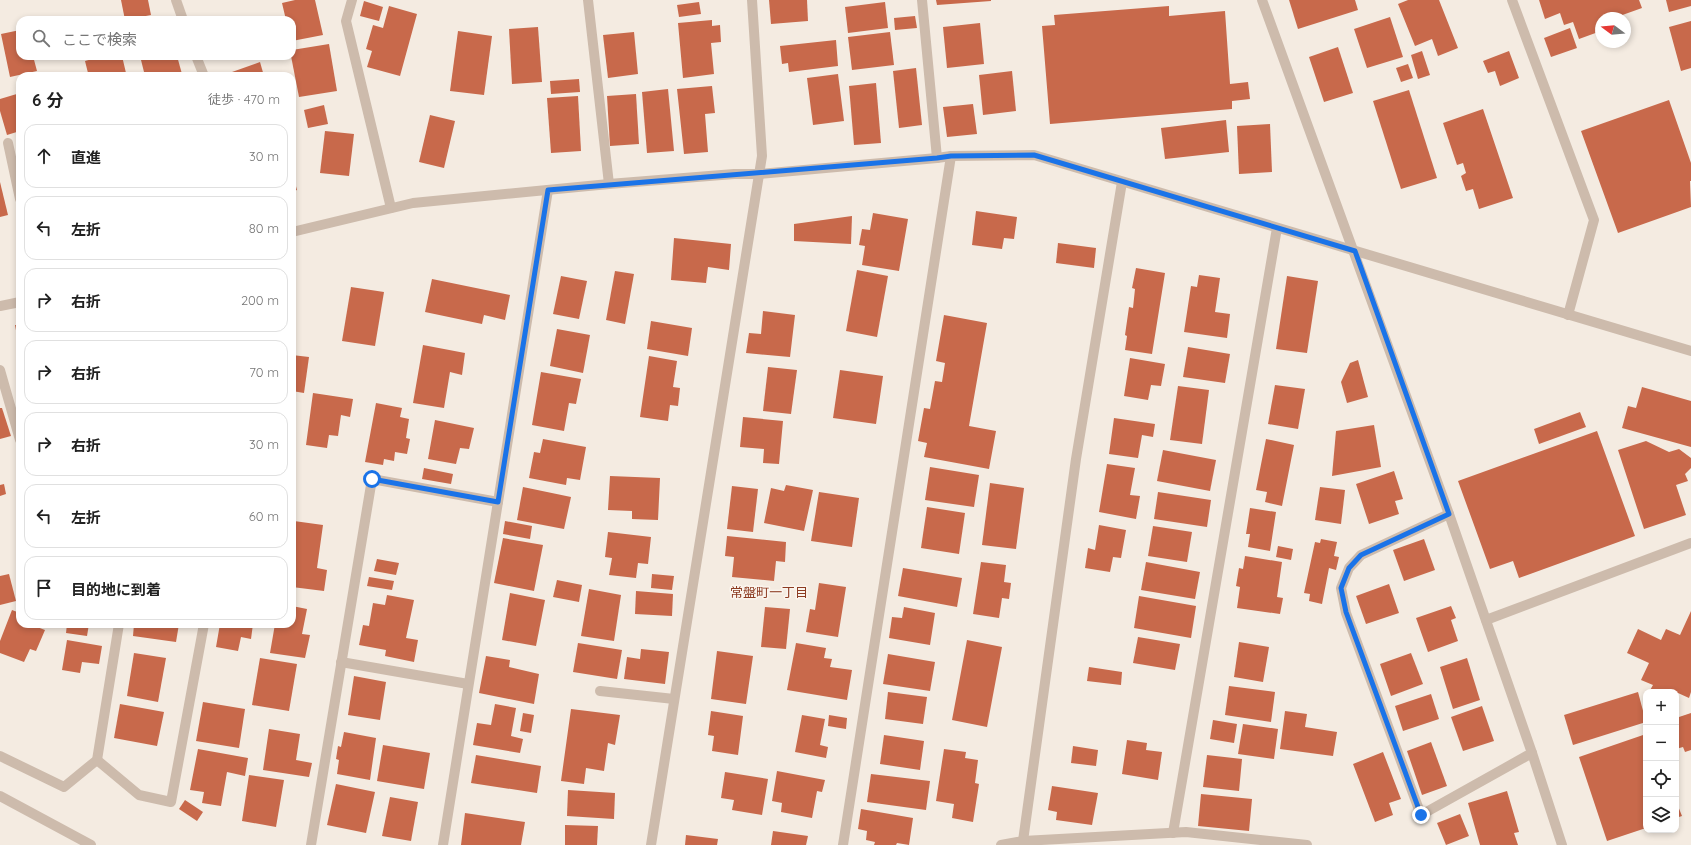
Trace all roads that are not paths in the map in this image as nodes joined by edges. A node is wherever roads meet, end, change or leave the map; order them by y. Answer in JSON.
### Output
{"nodes":[{"id":1,"x":176,"y":0,"type":"edge"},
{"id":2,"x":352,"y":0,"type":"edge"},
{"id":3,"x":588,"y":0,"type":"edge"},
{"id":4,"x":752,"y":0,"type":"edge"},
{"id":5,"x":922,"y":0,"type":"edge"},
{"id":6,"x":1262,"y":0,"type":"edge"},
{"id":7,"x":1512,"y":0,"type":"edge"},
{"id":8,"x":182,"y":16,"type":"edge"},
{"id":9,"x":198,"y":60,"type":"edge"},
{"id":10,"x":202,"y":72,"type":"edge"},
{"id":11,"x":8,"y":143,"type":"dead end"},
{"id":12,"x":951,"y":156,"type":"junction"},
{"id":13,"x":937,"y":158,"type":"junction"},
{"id":14,"x":759,"y":174,"type":"junction"},
{"id":15,"x":16,"y":180,"type":"edge"},
{"id":16,"x":1122,"y":182,"type":"junction"},
{"id":17,"x":609,"y":184,"type":"junction"},
{"id":18,"x":548,"y":190,"type":"junction"},
{"id":19,"x":391,"y":208,"type":"junction"},
{"id":20,"x":1277,"y":228,"type":"junction"},
{"id":21,"x":296,"y":231,"type":"edge"},
{"id":22,"x":1355,"y":251,"type":"junction"},
{"id":23,"x":16,"y":303,"type":"edge"},
{"id":24,"x":0,"y":306,"type":"edge"},
{"id":25,"x":1568,"y":315,"type":"junction"},
{"id":26,"x":1691,"y":351,"type":"edge"},
{"id":27,"x":0,"y":370,"type":"edge"},
{"id":28,"x":16,"y":426,"type":"edge"},
{"id":29,"x":498,"y":502,"type":"junction"},
{"id":30,"x":1449,"y":514,"type":"junction"},
{"id":31,"x":1691,"y":543,"type":"edge"},
{"id":32,"x":1486,"y":620,"type":"junction"},
{"id":33,"x":118,"y":628,"type":"edge"},
{"id":34,"x":203,"y":628,"type":"edge"},
{"id":35,"x":341,"y":662,"type":"junction"},
{"id":36,"x":468,"y":684,"type":"junction"},
{"id":37,"x":600,"y":691,"type":"dead end"},
{"id":38,"x":674,"y":699,"type":"junction"},
{"id":39,"x":1532,"y":753,"type":"junction"},
{"id":40,"x":0,"y":756,"type":"edge"},
{"id":41,"x":97,"y":760,"type":"junction"},
{"id":42,"x":0,"y":796,"type":"edge"},
{"id":43,"x":1173,"y":833,"type":"junction"},
{"id":44,"x":1023,"y":841,"type":"junction"},
{"id":45,"x":91,"y":845,"type":"edge"},
{"id":46,"x":311,"y":845,"type":"edge"},
{"id":47,"x":443,"y":845,"type":"edge"},
{"id":48,"x":651,"y":845,"type":"edge"},
{"id":49,"x":844,"y":845,"type":"edge"},
{"id":50,"x":1001,"y":845,"type":"edge"},
{"id":51,"x":1307,"y":845,"type":"edge"},
{"id":52,"x":1562,"y":845,"type":"edge"}],
"edges":[{"from":1,"to":8,"type":"street"},
{"from":2,"to":19,"type":"street"},
{"from":3,"to":17,"type":"street"},
{"from":4,"to":14,"type":"street"},
{"from":5,"to":13,"type":"street"},
{"from":6,"to":22,"type":"street"},
{"from":7,"to":25,"type":"street"},
{"from":9,"to":10,"type":"street"},
{"from":11,"to":15,"type":"street"},
{"from":12,"to":13,"type":"street"},
{"from":12,"to":16,"type":"street"},
{"from":12,"to":49,"type":"street"},
{"from":13,"to":14,"type":"street"},
{"from":14,"to":17,"type":"street"},
{"from":14,"to":38,"type":"street"},
{"from":16,"to":20,"type":"street"},
{"from":16,"to":44,"type":"street"},
{"from":17,"to":18,"type":"street"},
{"from":18,"to":19,"type":"street"},
{"from":18,"to":29,"type":"street"},
{"from":19,"to":21,"type":"street"},
{"from":20,"to":22,"type":"street"},
{"from":20,"to":43,"type":"street"},
{"from":22,"to":25,"type":"street"},
{"from":22,"to":30,"type":"street"},
{"from":23,"to":24,"type":"street"},
{"from":25,"to":26,"type":"street"},
{"from":27,"to":28,"type":"street"},
{"from":29,"to":35,"type":"street"},
{"from":29,"to":36,"type":"street"},
{"from":30,"to":32,"type":"street"},
{"from":30,"to":39,"type":"street"},
{"from":31,"to":32,"type":"street"},
{"from":32,"to":39,"type":"street"},
{"from":33,"to":41,"type":"street"},
{"from":34,"to":41,"type":"street"},
{"from":35,"to":36,"type":"street"},
{"from":35,"to":46,"type":"street"},
{"from":36,"to":47,"type":"street"},
{"from":37,"to":38,"type":"street"},
{"from":38,"to":48,"type":"street"},
{"from":39,"to":52,"type":"street"},
{"from":40,"to":41,"type":"street"},
{"from":42,"to":45,"type":"street"},
{"from":43,"to":44,"type":"street"},
{"from":43,"to":51,"type":"street"},
{"from":44,"to":50,"type":"street"}]}
